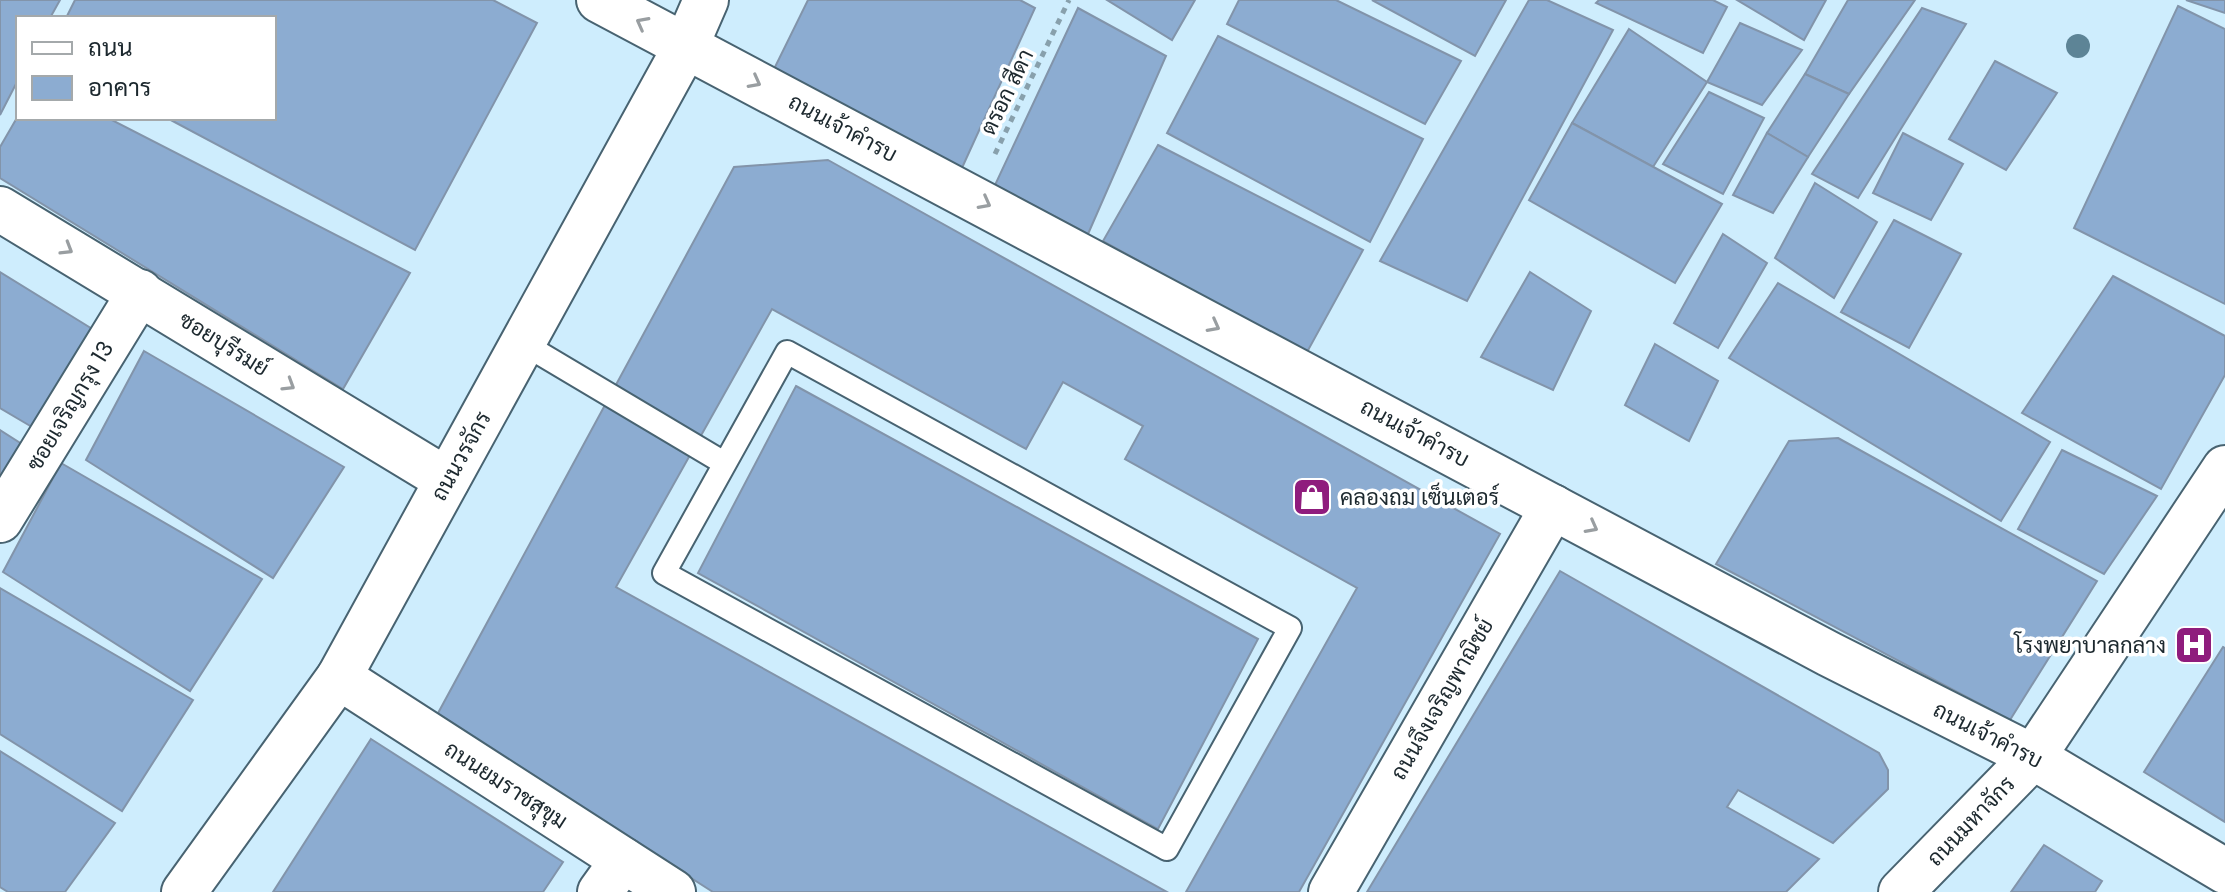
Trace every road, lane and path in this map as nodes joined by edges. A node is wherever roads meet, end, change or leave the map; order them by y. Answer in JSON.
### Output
{"nodes":[{"id":1,"x":599,"y":0,"type":"edge"},
{"id":2,"x":706,"y":0,"type":"edge"},
{"id":3,"x":1069,"y":0,"type":"edge"},
{"id":4,"x":686,"y":46,"type":"junction"},
{"id":5,"x":974,"y":198,"type":"junction"},
{"id":6,"x":0,"y":209,"type":"edge"},
{"id":7,"x":140,"y":292,"type":"junction"},
{"id":8,"x":524,"y":344,"type":"junction"},
{"id":9,"x":724,"y":463,"type":"junction"},
{"id":10,"x":2225,"y":468,"type":"edge"},
{"id":11,"x":447,"y":480,"type":"junction"},
{"id":12,"x":1553,"y":507,"type":"junction"},
{"id":13,"x":0,"y":520,"type":"edge"},
{"id":14,"x":339,"y":677,"type":"junction"},
{"id":15,"x":2033,"y":757,"type":"junction"},
{"id":16,"x":2225,"y":871,"type":"edge"},
{"id":17,"x":611,"y":876,"type":"edge"},
{"id":18,"x":184,"y":892,"type":"edge"},
{"id":19,"x":673,"y":892,"type":"edge"},
{"id":20,"x":1331,"y":892,"type":"edge"},
{"id":21,"x":1901,"y":892,"type":"edge"}],
"edges":[{"from":4,"to":1,"type":"street","name":"ถนนเจ้าคำรบ","one_way":true},
{"from":2,"to":4,"type":"street","name":"ถนนวรจักร"},
{"from":3,"to":5,"type":"path","name":"ตรอก สีดา"},
{"from":4,"to":5,"type":"street","name":"ถนนเจ้าคำรบ","one_way":true},
{"from":4,"to":8,"type":"street","name":"ถนนวรจักร"},
{"from":5,"to":12,"type":"street","name":"ถนนเจ้าคำรบ","one_way":true},
{"from":6,"to":7,"type":"street","name":"ซอยบุรีรมย์","one_way":true},
{"from":7,"to":11,"type":"street","name":"ซอยบุรีรมย์","one_way":true},
{"from":7,"to":13,"type":"street","name":"ซอยเจริญกรุง 13"},
{"from":8,"to":9,"type":"lane"},
{"from":8,"to":11,"type":"street","name":"ถนนวรจักร"},
{"from":9,"to":9,"type":"lane"},
{"from":10,"to":15,"type":"street","name":"ถนนมหาจักร"},
{"from":11,"to":14,"type":"street","name":"ถนนวรจักร"},
{"from":12,"to":15,"type":"street","name":"ถนนเจ้าคำรบ","one_way":true},
{"from":12,"to":20,"type":"street","name":"ถนนจึงเจริญพาณิชย์"},
{"from":14,"to":17,"type":"street","name":"ถนนยมราชสุขุม"},
{"from":14,"to":18,"type":"street","name":"ถนนวรจักร"},
{"from":15,"to":16,"type":"street","name":"ถนนเจ้าคำรบ"},
{"from":15,"to":21,"type":"street","name":"ถนนมหาจักร"},
{"from":17,"to":19,"type":"street","name":"ถนนยมราชสุขุม"}]}
